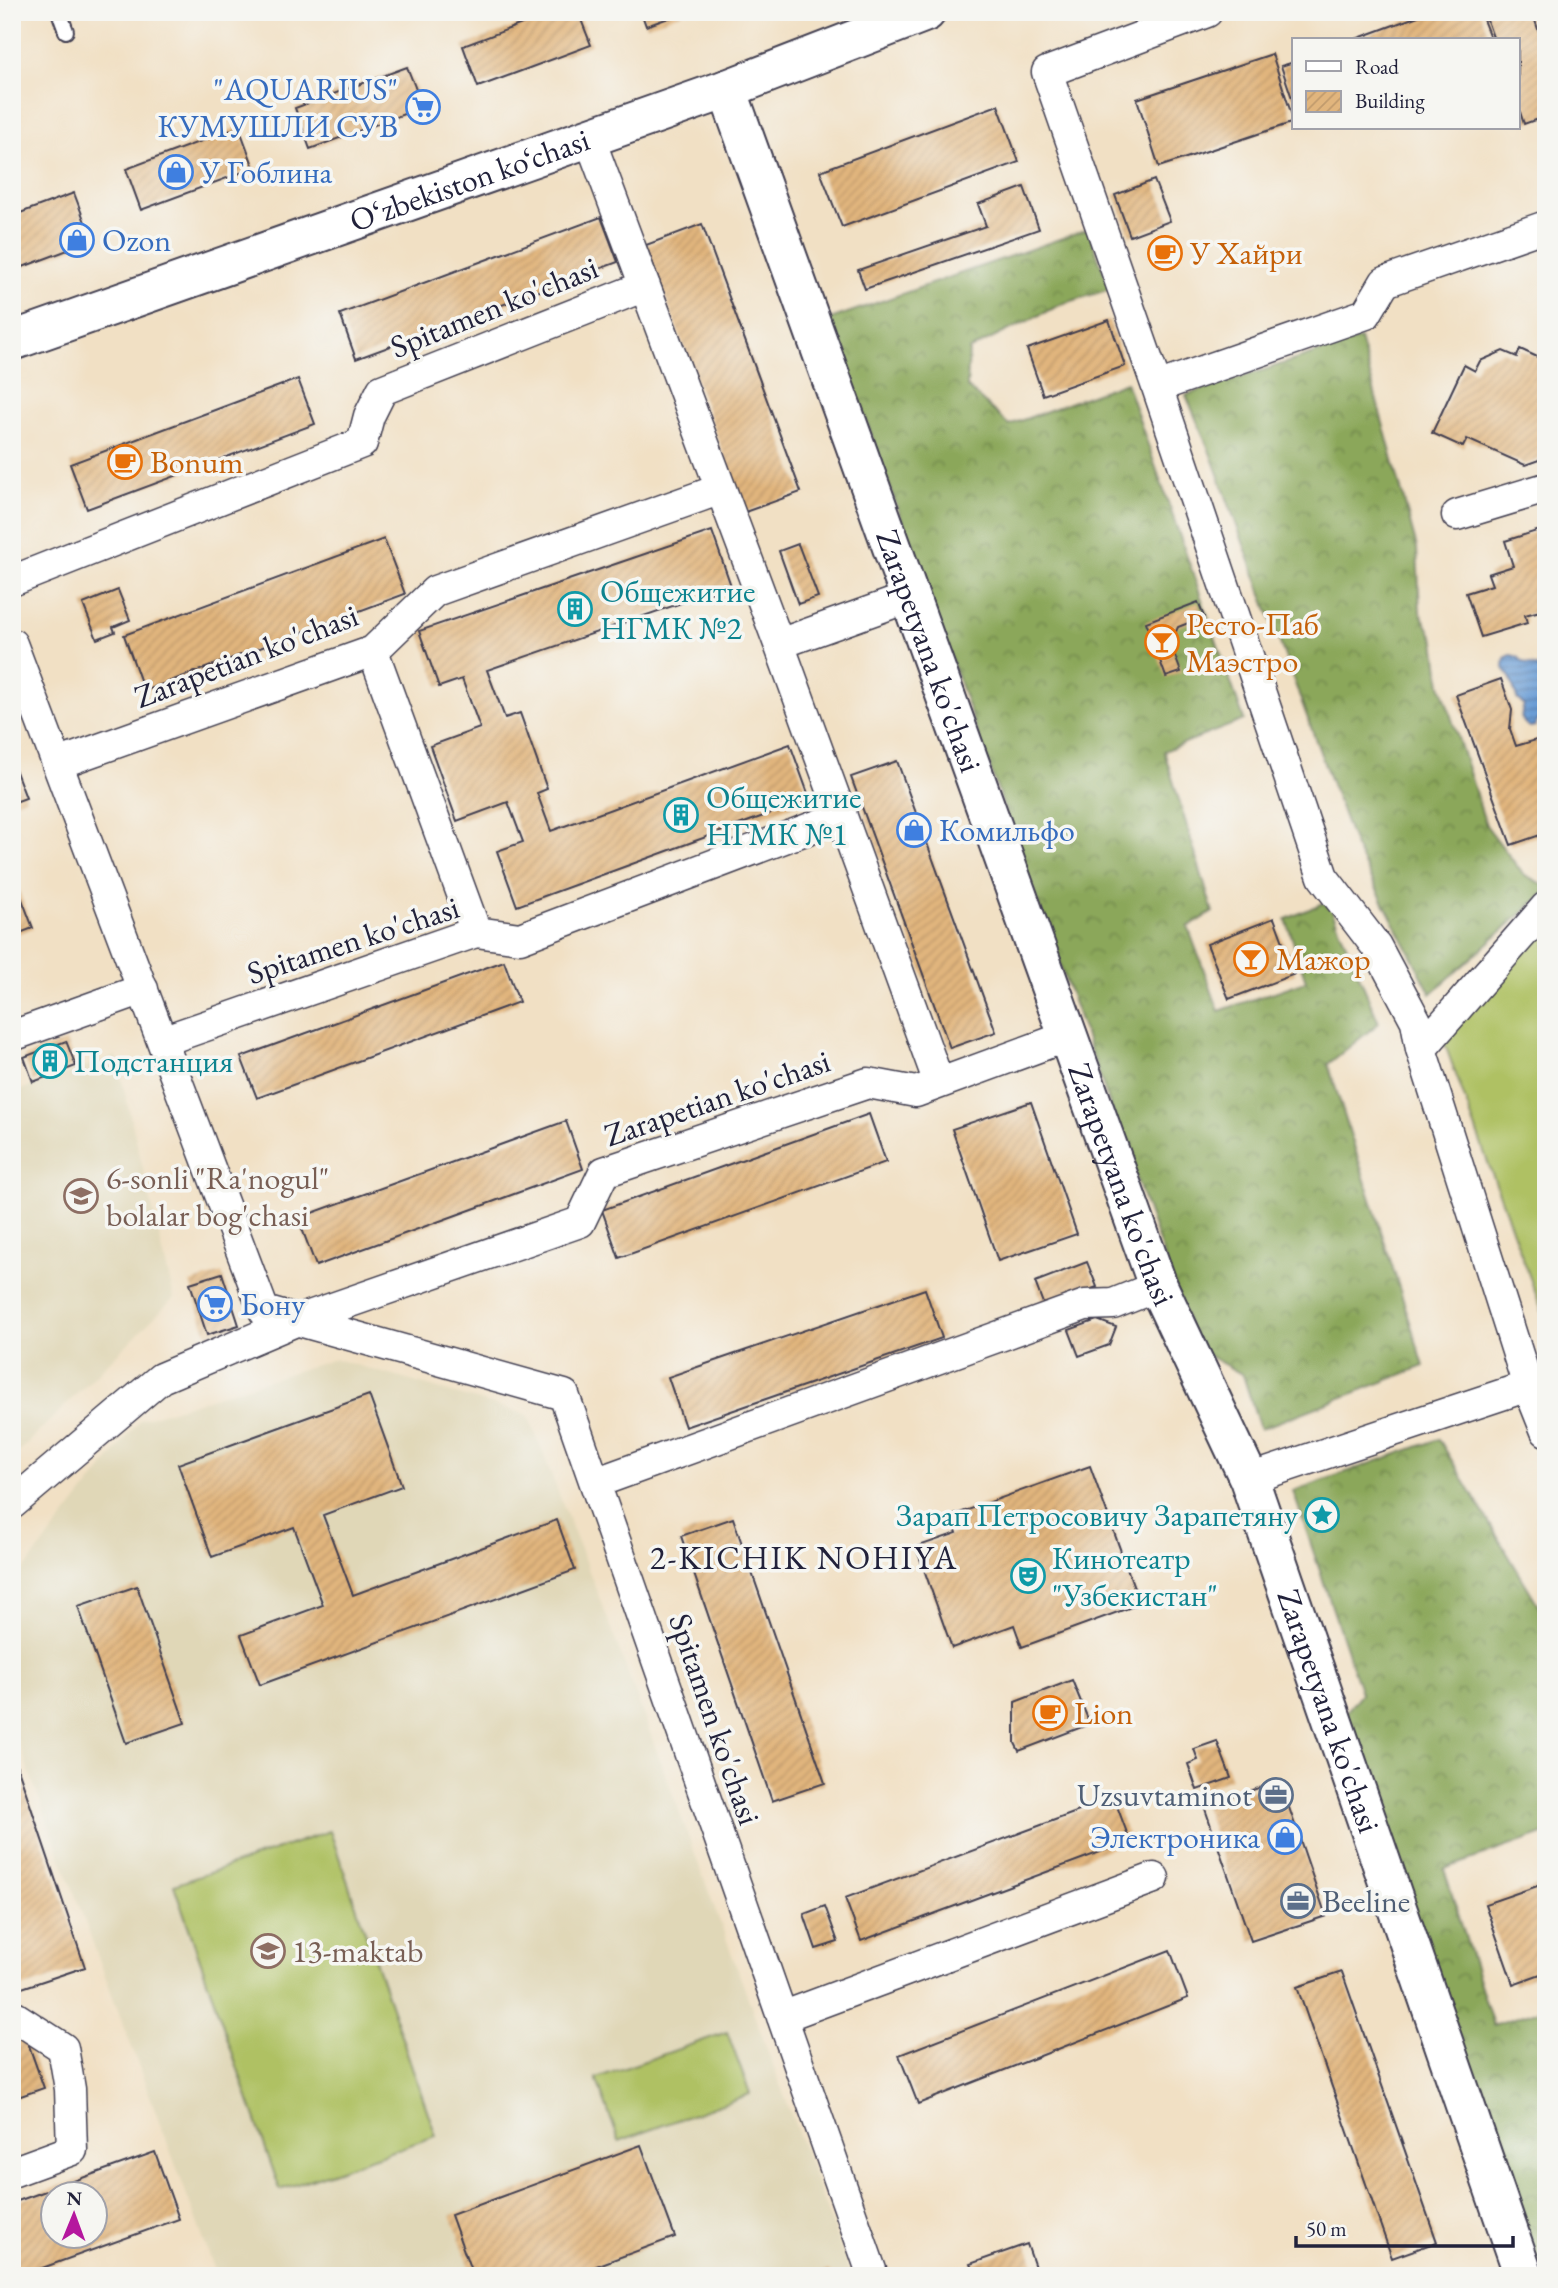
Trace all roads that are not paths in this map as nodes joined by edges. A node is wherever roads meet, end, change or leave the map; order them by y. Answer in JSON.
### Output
{"nodes":[{"id":1,"x":58,"y":12,"type":"edge"},
{"id":2,"x":926,"y":12,"type":"edge"},
{"id":3,"x":1207,"y":12,"type":"edge"},
{"id":4,"x":66,"y":31,"type":"dead end"},
{"id":5,"x":727,"y":89,"type":"junction"},
{"id":6,"x":589,"y":137,"type":"junction"},
{"id":7,"x":1546,"y":226,"type":"edge"},
{"id":8,"x":645,"y":286,"type":"junction"},
{"id":9,"x":12,"y":341,"type":"edge"},
{"id":10,"x":1157,"y":387,"type":"junction"},
{"id":11,"x":1546,"y":488,"type":"edge"},
{"id":12,"x":721,"y":489,"type":"junction"},
{"id":13,"x":1457,"y":515,"type":"dead end"},
{"id":14,"x":12,"y":581,"type":"edge"},
{"id":15,"x":910,"y":597,"type":"junction"},
{"id":16,"x":12,"y":644,"type":"edge"},
{"id":17,"x":779,"y":644,"type":"junction"},
{"id":18,"x":373,"y":651,"type":"junction"},
{"id":19,"x":58,"y":764,"type":"junction"},
{"id":20,"x":842,"y":816,"type":"junction"},
{"id":21,"x":1546,"y":907,"type":"edge"},
{"id":22,"x":477,"y":932,"type":"junction"},
{"id":23,"x":142,"y":989,"type":"junction"},
{"id":24,"x":12,"y":1036,"type":"edge"},
{"id":25,"x":1068,"y":1037,"type":"junction"},
{"id":26,"x":162,"y":1041,"type":"junction"},
{"id":27,"x":1421,"y":1049,"type":"junction"},
{"id":28,"x":939,"y":1083,"type":"junction"},
{"id":29,"x":1158,"y":1286,"type":"junction"},
{"id":30,"x":298,"y":1320,"type":"junction"},
{"id":31,"x":1528,"y":1386,"type":"junction"},
{"id":32,"x":1546,"y":1431,"type":"edge"},
{"id":33,"x":1249,"y":1479,"type":"junction"},
{"id":34,"x":595,"y":1483,"type":"junction"},
{"id":35,"x":12,"y":1504,"type":"edge"},
{"id":36,"x":1154,"y":1878,"type":"dead end"},
{"id":37,"x":12,"y":2015,"type":"edge"},
{"id":38,"x":782,"y":2017,"type":"junction"},
{"id":39,"x":12,"y":2172,"type":"edge"},
{"id":40,"x":873,"y":2276,"type":"edge"},
{"id":41,"x":1524,"y":2276,"type":"edge"}],
"edges":[{"from":1,"to":4,"type":"lane"},
{"from":2,"to":5,"type":"street","name":"O‘zbekiston ko‘chasi"},
{"from":3,"to":10,"type":"street"},
{"from":5,"to":6,"type":"street","name":"O‘zbekiston ko‘chasi"},
{"from":5,"to":15,"type":"street","name":"Zarapetyana ko'chasi"},
{"from":6,"to":8,"type":"street"},
{"from":6,"to":9,"type":"street","name":"O‘zbekiston ko‘chasi"},
{"from":7,"to":10,"type":"street"},
{"from":8,"to":12,"type":"street"},
{"from":8,"to":14,"type":"street","name":"Spitamen ko'chasi"},
{"from":10,"to":27,"type":"street"},
{"from":11,"to":13,"type":"street"},
{"from":12,"to":17,"type":"street"},
{"from":12,"to":18,"type":"street","name":"Zarapetian ko'chasi"},
{"from":15,"to":17,"type":"street"},
{"from":15,"to":25,"type":"street","name":"Zarapetyana ko'chasi"},
{"from":16,"to":19,"type":"street","name":"Spitamen ko'chasi"},
{"from":17,"to":20,"type":"street"},
{"from":18,"to":19,"type":"street","name":"Zarapetian ko'chasi"},
{"from":18,"to":22,"type":"street"},
{"from":19,"to":23,"type":"street","name":"Spitamen ko'chasi"},
{"from":20,"to":22,"type":"street","name":"Spitamen ko'chasi"},
{"from":20,"to":28,"type":"street"},
{"from":21,"to":27,"type":"street"},
{"from":22,"to":26,"type":"street","name":"Spitamen ko'chasi"},
{"from":23,"to":24,"type":"street"},
{"from":23,"to":26,"type":"street","name":"Spitamen ko'chasi"},
{"from":25,"to":28,"type":"street","name":"Zarapetian ko'chasi"},
{"from":25,"to":29,"type":"street","name":"Zarapetyana ko'chasi"},
{"from":26,"to":30,"type":"street","name":"Spitamen ko'chasi"},
{"from":27,"to":31,"type":"street"},
{"from":28,"to":30,"type":"street","name":"Zarapetian ko'chasi"},
{"from":29,"to":33,"type":"street","name":"Zarapetyana ko'chasi"},
{"from":29,"to":34,"type":"street"},
{"from":30,"to":34,"type":"street","name":"Spitamen ko'chasi"},
{"from":30,"to":35,"type":"street","name":"Zarapetian ko'chasi"},
{"from":31,"to":32,"type":"street"},
{"from":31,"to":33,"type":"street"},
{"from":33,"to":41,"type":"street","name":"Zarapetyana ko'chasi"},
{"from":34,"to":38,"type":"street","name":"Spitamen ko'chasi"},
{"from":36,"to":38,"type":"street"},
{"from":37,"to":39,"type":"street"},
{"from":38,"to":40,"type":"street","name":"Spitamen ko'chasi"}]}
